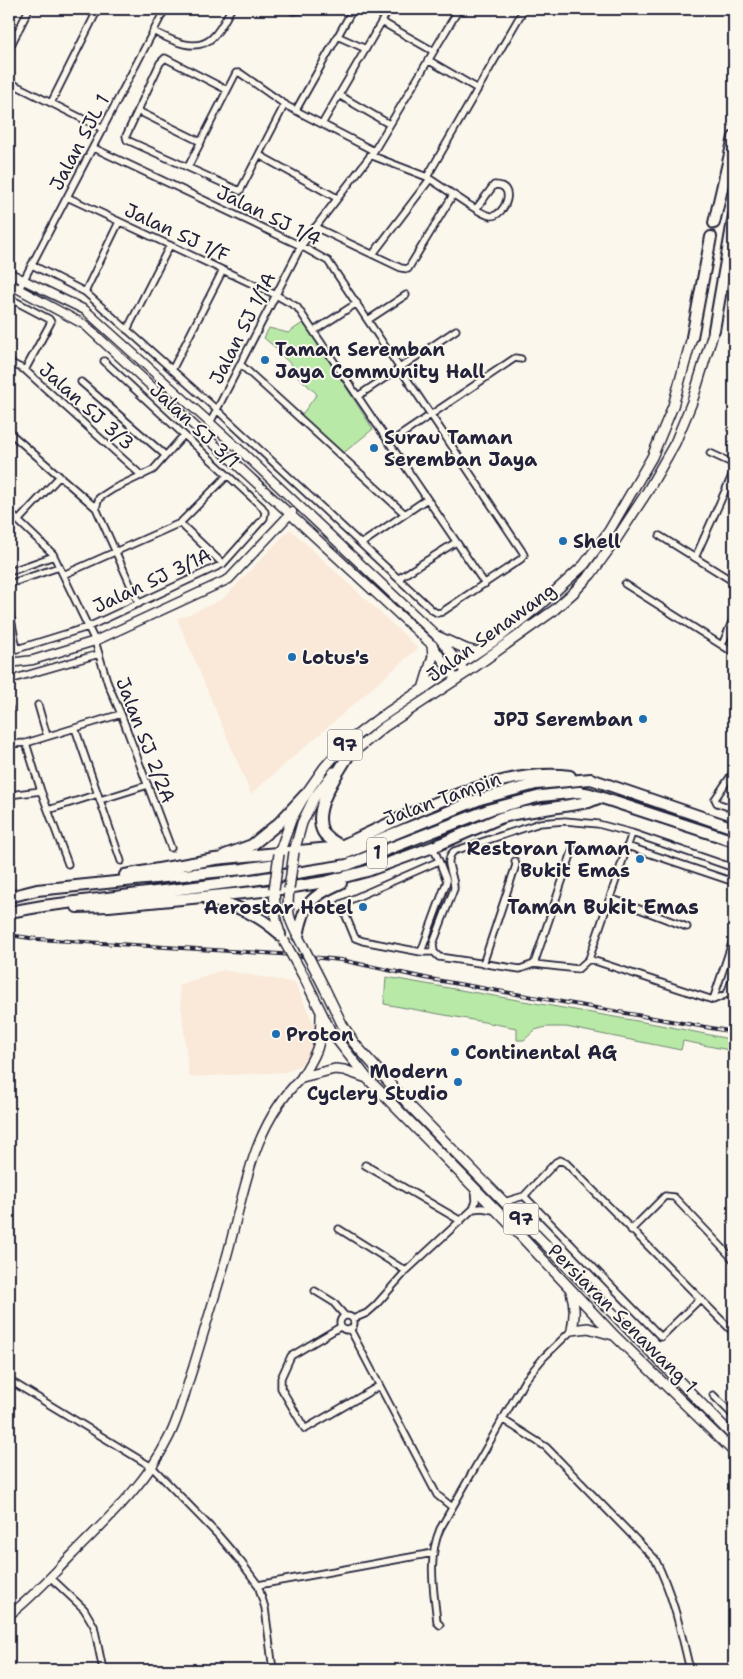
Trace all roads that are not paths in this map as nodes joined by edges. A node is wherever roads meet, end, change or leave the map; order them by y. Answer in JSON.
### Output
{"nodes":[{"id":1,"x":29,"y":9,"type":"edge"},
{"id":2,"x":86,"y":9,"type":"edge"},
{"id":3,"x":165,"y":9,"type":"edge"},
{"id":4,"x":231,"y":9,"type":"edge"},
{"id":5,"x":290,"y":9,"type":"edge"},
{"id":6,"x":353,"y":9,"type":"edge"},
{"id":7,"x":390,"y":9,"type":"edge"},
{"id":8,"x":459,"y":9,"type":"edge"},
{"id":9,"x":524,"y":9,"type":"edge"},
{"id":10,"x":301,"y":10,"type":"edge"},
{"id":11,"x":97,"y":11,"type":"edge"},
{"id":12,"x":382,"y":22,"type":"junction"},
{"id":13,"x":153,"y":31,"type":"junction"},
{"id":14,"x":337,"y":36,"type":"junction"},
{"id":15,"x":9,"y":49,"type":"edge"},
{"id":16,"x":366,"y":50,"type":"junction"},
{"id":17,"x":433,"y":51,"type":"junction"},
{"id":18,"x":428,"y":60,"type":"junction"},
{"id":19,"x":9,"y":82,"type":"edge"},
{"id":20,"x":478,"y":89,"type":"junction"},
{"id":21,"x":227,"y":90,"type":"junction"},
{"id":22,"x":339,"y":95,"type":"junction"},
{"id":23,"x":51,"y":103,"type":"junction"},
{"id":24,"x":285,"y":104,"type":"junction"},
{"id":25,"x":296,"y":110,"type":"junction"},
{"id":26,"x":138,"y":111,"type":"junction"},
{"id":27,"x":322,"y":124,"type":"junction"},
{"id":28,"x":389,"y":124,"type":"junction"},
{"id":29,"x":103,"y":129,"type":"junction"},
{"id":30,"x":734,"y":136,"type":"edge"},
{"id":31,"x":201,"y":142,"type":"junction"},
{"id":32,"x":94,"y":148,"type":"junction"},
{"id":33,"x":372,"y":153,"type":"junction"},
{"id":34,"x":259,"y":155,"type":"junction"},
{"id":35,"x":188,"y":166,"type":"junction"},
{"id":36,"x":429,"y":178,"type":"junction"},
{"id":37,"x":453,"y":195,"type":"junction"},
{"id":38,"x":67,"y":197,"type":"junction"},
{"id":39,"x":337,"y":198,"type":"junction"},
{"id":40,"x":476,"y":209,"type":"junction"},
{"id":41,"x":734,"y":215,"type":"edge"},
{"id":42,"x":119,"y":222,"type":"junction"},
{"id":43,"x":714,"y":223,"type":"dead end"},
{"id":44,"x":315,"y":227,"type":"junction"},
{"id":45,"x":711,"y":237,"type":"dead end"},
{"id":46,"x":170,"y":245,"type":"junction"},
{"id":47,"x":301,"y":246,"type":"junction"},
{"id":48,"x":373,"y":254,"type":"junction"},
{"id":49,"x":32,"y":265,"type":"junction"},
{"id":50,"x":223,"y":270,"type":"junction"},
{"id":51,"x":9,"y":273,"type":"edge"},
{"id":52,"x":24,"y":280,"type":"junction"},
{"id":53,"x":9,"y":284,"type":"edge"},
{"id":54,"x":19,"y":289,"type":"junction"},
{"id":55,"x":85,"y":292,"type":"junction"},
{"id":56,"x":406,"y":294,"type":"dead end"},
{"id":57,"x":276,"y":295,"type":"junction"},
{"id":58,"x":9,"y":298,"type":"edge"},
{"id":59,"x":357,"y":303,"type":"junction"},
{"id":60,"x":368,"y":320,"type":"junction"},
{"id":61,"x":127,"y":330,"type":"junction"},
{"id":62,"x":456,"y":330,"type":"dead end"},
{"id":63,"x":714,"y":330,"type":"joint"},
{"id":64,"x":314,"y":331,"type":"junction"},
{"id":65,"x":692,"y":337,"type":"joint"},
{"id":66,"x":521,"y":359,"type":"dead end"},
{"id":67,"x":104,"y":361,"type":"dead end"},
{"id":68,"x":9,"y":362,"type":"edge"},
{"id":69,"x":240,"y":364,"type":"junction"},
{"id":70,"x":400,"y":367,"type":"junction"},
{"id":71,"x":25,"y":370,"type":"junction"},
{"id":72,"x":172,"y":370,"type":"junction"},
{"id":73,"x":81,"y":382,"type":"dead end"},
{"id":74,"x":358,"y":396,"type":"junction"},
{"id":75,"x":217,"y":410,"type":"junction"},
{"id":76,"x":431,"y":414,"type":"junction"},
{"id":77,"x":210,"y":423,"type":"junction"},
{"id":78,"x":9,"y":432,"type":"edge"},
{"id":79,"x":183,"y":436,"type":"junction"},
{"id":80,"x":209,"y":439,"type":"junction"},
{"id":81,"x":389,"y":442,"type":"junction"},
{"id":82,"x":710,"y":453,"type":"dead end"},
{"id":83,"x":166,"y":455,"type":"junction"},
{"id":84,"x":734,"y":464,"type":"edge"},
{"id":85,"x":734,"y":471,"type":"edge"},
{"id":86,"x":142,"y":476,"type":"junction"},
{"id":87,"x":228,"y":476,"type":"junction"},
{"id":88,"x":59,"y":477,"type":"junction"},
{"id":89,"x":427,"y":499,"type":"junction"},
{"id":90,"x":298,"y":505,"type":"junction"},
{"id":91,"x":96,"y":508,"type":"junction"},
{"id":92,"x":9,"y":512,"type":"edge"},
{"id":93,"x":265,"y":512,"type":"joint"},
{"id":94,"x":290,"y":514,"type":"junction"},
{"id":95,"x":405,"y":514,"type":"junction"},
{"id":96,"x":18,"y":521,"type":"junction"},
{"id":97,"x":180,"y":523,"type":"junction"},
{"id":98,"x":660,"y":536,"type":"dead end"},
{"id":99,"x":456,"y":542,"type":"junction"},
{"id":100,"x":361,"y":544,"type":"junction"},
{"id":101,"x":116,"y":551,"type":"junction"},
{"id":102,"x":54,"y":556,"type":"junction"},
{"id":103,"x":695,"y":558,"type":"junction"},
{"id":104,"x":223,"y":564,"type":"junction"},
{"id":105,"x":59,"y":567,"type":"junction"},
{"id":106,"x":9,"y":572,"type":"edge"},
{"id":107,"x":63,"y":575,"type":"junction"},
{"id":108,"x":399,"y":578,"type":"junction"},
{"id":109,"x":734,"y":582,"type":"edge"},
{"id":110,"x":9,"y":584,"type":"edge"},
{"id":111,"x":485,"y":584,"type":"junction"},
{"id":112,"x":625,"y":584,"type":"dead end"},
{"id":113,"x":139,"y":604,"type":"junction"},
{"id":114,"x":9,"y":609,"type":"edge"},
{"id":115,"x":734,"y":617,"type":"edge"},
{"id":116,"x":88,"y":627,"type":"junction"},
{"id":117,"x":437,"y":636,"type":"junction"},
{"id":118,"x":94,"y":642,"type":"junction"},
{"id":119,"x":432,"y":645,"type":"junction"},
{"id":120,"x":722,"y":645,"type":"junction"},
{"id":121,"x":17,"y":649,"type":"junction"},
{"id":122,"x":9,"y":650,"type":"edge"},
{"id":123,"x":477,"y":652,"type":"junction"},
{"id":124,"x":99,"y":654,"type":"junction"},
{"id":125,"x":734,"y":654,"type":"edge"},
{"id":126,"x":9,"y":663,"type":"edge"},
{"id":127,"x":460,"y":665,"type":"junction"},
{"id":128,"x":450,"y":671,"type":"junction"},
{"id":129,"x":466,"y":673,"type":"junction"},
{"id":130,"x":9,"y":680,"type":"edge"},
{"id":131,"x":456,"y":680,"type":"junction"},
{"id":132,"x":423,"y":689,"type":"junction"},
{"id":133,"x":38,"y":705,"type":"dead end"},
{"id":134,"x":122,"y":714,"type":"junction"},
{"id":135,"x":75,"y":728,"type":"junction"},
{"id":136,"x":47,"y":736,"type":"junction"},
{"id":137,"x":26,"y":743,"type":"junction"},
{"id":138,"x":9,"y":744,"type":"edge"},
{"id":139,"x":350,"y":753,"type":"junction"},
{"id":140,"x":734,"y":772,"type":"edge"},
{"id":141,"x":591,"y":779,"type":"junction"},
{"id":142,"x":148,"y":785,"type":"junction"},
{"id":143,"x":40,"y":791,"type":"junction"},
{"id":144,"x":9,"y":795,"type":"edge"},
{"id":145,"x":305,"y":795,"type":"junction"},
{"id":146,"x":99,"y":797,"type":"junction"},
{"id":147,"x":601,"y":797,"type":"junction"},
{"id":148,"x":734,"y":809,"type":"edge"},
{"id":149,"x":48,"y":810,"type":"junction"},
{"id":150,"x":734,"y":828,"type":"edge"},
{"id":151,"x":632,"y":833,"type":"junction"},
{"id":152,"x":734,"y":841,"type":"edge"},
{"id":153,"x":341,"y":846,"type":"junction"},
{"id":154,"x":628,"y":846,"type":"junction"},
{"id":155,"x":433,"y":847,"type":"junction"},
{"id":156,"x":171,"y":848,"type":"dead end"},
{"id":157,"x":573,"y":849,"type":"dead end"},
{"id":158,"x":294,"y":852,"type":"junction"},
{"id":159,"x":279,"y":854,"type":"junction"},
{"id":160,"x":215,"y":859,"type":"junction"},
{"id":161,"x":439,"y":860,"type":"junction"},
{"id":162,"x":121,"y":861,"type":"dead end"},
{"id":163,"x":515,"y":861,"type":"dead end"},
{"id":164,"x":68,"y":864,"type":"dead end"},
{"id":165,"x":734,"y":868,"type":"edge"},
{"id":166,"x":367,"y":871,"type":"junction"},
{"id":167,"x":734,"y":882,"type":"edge"},
{"id":168,"x":289,"y":888,"type":"junction"},
{"id":169,"x":37,"y":890,"type":"junction"},
{"id":170,"x":274,"y":890,"type":"junction"},
{"id":171,"x":9,"y":897,"type":"edge"},
{"id":172,"x":192,"y":898,"type":"junction"},
{"id":173,"x":610,"y":898,"type":"junction"},
{"id":174,"x":9,"y":912,"type":"edge"},
{"id":175,"x":687,"y":927,"type":"dead end"},
{"id":176,"x":734,"y":936,"type":"edge"},
{"id":177,"x":282,"y":938,"type":"junction"},
{"id":178,"x":300,"y":941,"type":"junction"},
{"id":179,"x":421,"y":952,"type":"junction"},
{"id":180,"x":434,"y":952,"type":"junction"},
{"id":181,"x":589,"y":959,"type":"junction"},
{"id":182,"x":484,"y":964,"type":"junction"},
{"id":183,"x":534,"y":964,"type":"junction"},
{"id":184,"x":734,"y":975,"type":"edge"},
{"id":185,"x":713,"y":1000,"type":"junction"},
{"id":186,"x":321,"y":1011,"type":"junction"},
{"id":187,"x":302,"y":1077,"type":"junction"},
{"id":188,"x":367,"y":1078,"type":"junction"},
{"id":189,"x":366,"y":1164,"type":"dead end"},
{"id":190,"x":475,"y":1188,"type":"junction"},
{"id":191,"x":524,"y":1196,"type":"junction"},
{"id":192,"x":504,"y":1202,"type":"junction"},
{"id":193,"x":474,"y":1210,"type":"junction"},
{"id":194,"x":499,"y":1213,"type":"junction"},
{"id":195,"x":461,"y":1221,"type":"junction"},
{"id":196,"x":339,"y":1229,"type":"dead end"},
{"id":197,"x":631,"y":1230,"type":"junction"},
{"id":198,"x":734,"y":1260,"type":"edge"},
{"id":199,"x":406,"y":1271,"type":"junction"},
{"id":200,"x":570,"y":1289,"type":"junction"},
{"id":201,"x":315,"y":1291,"type":"dead end"},
{"id":202,"x":700,"y":1299,"type":"junction"},
{"id":203,"x":345,"y":1316,"type":"junction"},
{"id":204,"x":353,"y":1319,"type":"junction"},
{"id":205,"x":340,"y":1327,"type":"junction"},
{"id":206,"x":350,"y":1329,"type":"junction"},
{"id":207,"x":572,"y":1330,"type":"junction"},
{"id":208,"x":734,"y":1333,"type":"edge"},
{"id":209,"x":615,"y":1336,"type":"junction"},
{"id":210,"x":9,"y":1380,"type":"edge"},
{"id":211,"x":379,"y":1386,"type":"junction"},
{"id":212,"x":713,"y":1395,"type":"dead end"},
{"id":213,"x":734,"y":1416,"type":"edge"},
{"id":214,"x":502,"y":1419,"type":"junction"},
{"id":215,"x":734,"y":1437,"type":"edge"},
{"id":216,"x":734,"y":1452,"type":"edge"},
{"id":217,"x":152,"y":1467,"type":"junction"},
{"id":218,"x":452,"y":1507,"type":"junction"},
{"id":219,"x":433,"y":1553,"type":"junction"},
{"id":220,"x":50,"y":1577,"type":"junction"},
{"id":221,"x":258,"y":1585,"type":"junction"},
{"id":222,"x":9,"y":1615,"type":"edge"},
{"id":223,"x":440,"y":1625,"type":"dead end"},
{"id":224,"x":104,"y":1670,"type":"edge"},
{"id":225,"x":273,"y":1670,"type":"edge"},
{"id":226,"x":690,"y":1670,"type":"edge"}],
"edges":[{"from":1,"to":15,"type":"street"},
{"from":2,"to":11,"type":"street"},
{"from":3,"to":13,"type":"street","name":"Jalan SJL 1"},
{"from":4,"to":13,"type":"street"},
{"from":5,"to":10,"type":"street"},
{"from":6,"to":14,"type":"street"},
{"from":7,"to":12,"type":"street"},
{"from":8,"to":17,"type":"street","name":"Jalan SJ 1/1A"},
{"from":9,"to":20,"type":"street"},
{"from":11,"to":23,"type":"street"},
{"from":12,"to":16,"type":"street"},
{"from":12,"to":17,"type":"street"},
{"from":13,"to":29,"type":"street","name":"Jalan SJL 1"},
{"from":14,"to":16,"type":"street"},
{"from":14,"to":25,"type":"street"},
{"from":16,"to":22,"type":"street"},
{"from":17,"to":18,"type":"street","name":"Jalan SJ 1/1A"},
{"from":18,"to":20,"type":"street"},
{"from":18,"to":28,"type":"street","name":"Jalan SJ 1/1A"},
{"from":19,"to":23,"type":"street"},
{"from":20,"to":36,"type":"street"},
{"from":21,"to":24,"type":"street"},
{"from":21,"to":26,"type":"street"},
{"from":21,"to":31,"type":"street"},
{"from":22,"to":27,"type":"street"},
{"from":22,"to":28,"type":"street"},
{"from":23,"to":29,"type":"street"},
{"from":24,"to":25,"type":"street"},
{"from":24,"to":34,"type":"street"},
{"from":25,"to":27,"type":"street"},
{"from":26,"to":31,"type":"street"},
{"from":26,"to":35,"type":"street"},
{"from":27,"to":33,"type":"street"},
{"from":28,"to":33,"type":"street","name":"Jalan SJ 1/1A"},
{"from":29,"to":32,"type":"street","name":"Jalan SJL 1"},
{"from":30,"to":43,"type":"highway"},
{"from":31,"to":35,"type":"street"},
{"from":32,"to":38,"type":"street","name":"Jalan SJL 1"},
{"from":32,"to":47,"type":"street","name":"Jalan SJ 1/4"},
{"from":33,"to":36,"type":"street"},
{"from":33,"to":39,"type":"street","name":"Jalan SJ 1/1A"},
{"from":34,"to":35,"type":"street"},
{"from":34,"to":39,"type":"street"},
{"from":36,"to":37,"type":"street"},
{"from":36,"to":48,"type":"street"},
{"from":37,"to":40,"type":"street"},
{"from":37,"to":48,"type":"street"},
{"from":38,"to":42,"type":"street","name":"Jalan SJ 1/F"},
{"from":38,"to":49,"type":"street","name":"Jalan SJL 1"},
{"from":39,"to":44,"type":"street","name":"Jalan SJ 1/1A"},
{"from":40,"to":40,"type":"street"},
{"from":41,"to":63,"type":"highway"},
{"from":42,"to":46,"type":"street","name":"Jalan SJ 1/F"},
{"from":42,"to":55,"type":"street"},
{"from":44,"to":47,"type":"street","name":"Jalan SJ 1/1A"},
{"from":44,"to":48,"type":"street"},
{"from":45,"to":65,"type":"highway"},
{"from":46,"to":50,"type":"street","name":"Jalan SJ 1/F"},
{"from":46,"to":61,"type":"street"},
{"from":47,"to":57,"type":"street","name":"Jalan SJ 1/1A"},
{"from":47,"to":59,"type":"street","name":"Jalan SJ 1/4"},
{"from":49,"to":52,"type":"street","name":"Jalan SJL 1"},
{"from":49,"to":55,"type":"street"},
{"from":50,"to":57,"type":"street","name":"Jalan SJ 1/F"},
{"from":50,"to":72,"type":"street"},
{"from":51,"to":52,"type":"street"},
{"from":52,"to":54,"type":"street","name":"Jalan SJL 1"},
{"from":52,"to":77,"type":"street"},
{"from":53,"to":54,"type":"street"},
{"from":54,"to":80,"type":"street"},
{"from":55,"to":61,"type":"street"},
{"from":56,"to":60,"type":"street"},
{"from":57,"to":64,"type":"street","name":"Jalan SJ 1/F"},
{"from":57,"to":69,"type":"street","name":"Jalan SJ 1/1A"},
{"from":58,"to":71,"type":"street"},
{"from":59,"to":60,"type":"street","name":"Jalan SJ 1/4"},
{"from":59,"to":64,"type":"street"},
{"from":60,"to":70,"type":"street","name":"Jalan SJ 1/4"},
{"from":61,"to":72,"type":"street"},
{"from":62,"to":70,"type":"street"},
{"from":63,"to":129,"type":"main road","name":"Jalan Senawang","number":"97"},
{"from":64,"to":74,"type":"street","name":"Jalan SJ 1/F"},
{"from":65,"to":123,"type":"main road","name":"Jalan Senawang","number":"97"},
{"from":66,"to":76,"type":"street"},
{"from":67,"to":79,"type":"street","name":"Jalan SJ 3/1"},
{"from":68,"to":71,"type":"street","name":"Jalan SJ 3/3"},
{"from":69,"to":75,"type":"street","name":"Jalan SJ 1/1A"},
{"from":69,"to":95,"type":"street"},
{"from":70,"to":74,"type":"street"},
{"from":70,"to":76,"type":"street","name":"Jalan SJ 1/4"},
{"from":71,"to":86,"type":"street","name":"Jalan SJ 3/3"},
{"from":72,"to":75,"type":"street"},
{"from":73,"to":83,"type":"street"},
{"from":74,"to":81,"type":"street","name":"Jalan SJ 1/F"},
{"from":75,"to":77,"type":"street","name":"Jalan SJ 1/1A"},
{"from":75,"to":100,"type":"street"},
{"from":76,"to":81,"type":"street"},
{"from":76,"to":111,"type":"street","name":"Jalan SJ 1/4"},
{"from":77,"to":80,"type":"street"},
{"from":77,"to":90,"type":"street"},
{"from":78,"to":88,"type":"street"},
{"from":79,"to":83,"type":"street"},
{"from":79,"to":87,"type":"street","name":"Jalan SJ 3/1"},
{"from":80,"to":94,"type":"street"},
{"from":81,"to":89,"type":"street","name":"Jalan SJ 1/F"},
{"from":82,"to":84,"type":"street"},
{"from":83,"to":86,"type":"street"},
{"from":85,"to":103,"type":"street"},
{"from":86,"to":91,"type":"street"},
{"from":87,"to":93,"type":"street","name":"Jalan SJ 3/1"},
{"from":87,"to":97,"type":"street"},
{"from":88,"to":91,"type":"street"},
{"from":88,"to":96,"type":"street"},
{"from":89,"to":95,"type":"street"},
{"from":89,"to":99,"type":"street","name":"Jalan SJ 1/F"},
{"from":90,"to":94,"type":"street"},
{"from":90,"to":117,"type":"street"},
{"from":91,"to":101,"type":"street"},
{"from":92,"to":96,"type":"street"},
{"from":93,"to":104,"type":"street","name":"Jalan SJ 3/1A"},
{"from":94,"to":118,"type":"street"},
{"from":94,"to":119,"type":"street"},
{"from":95,"to":100,"type":"street"},
{"from":96,"to":102,"type":"street"},
{"from":97,"to":101,"type":"street"},
{"from":97,"to":104,"type":"street"},
{"from":98,"to":103,"type":"street"},
{"from":99,"to":108,"type":"street"},
{"from":99,"to":111,"type":"street","name":"Jalan SJ 1/F"},
{"from":100,"to":108,"type":"street"},
{"from":101,"to":107,"type":"street"},
{"from":101,"to":113,"type":"street"},
{"from":102,"to":105,"type":"street","name":"Jalan SJ 2/2A"},
{"from":102,"to":106,"type":"street"},
{"from":103,"to":109,"type":"street"},
{"from":104,"to":113,"type":"street","name":"Jalan SJ 3/1A"},
{"from":105,"to":107,"type":"street","name":"Jalan SJ 2/2A"},
{"from":105,"to":110,"type":"street"},
{"from":107,"to":116,"type":"street","name":"Jalan SJ 2/2A"},
{"from":108,"to":111,"type":"street"},
{"from":112,"to":120,"type":"street"},
{"from":113,"to":116,"type":"street","name":"Jalan SJ 3/1A"},
{"from":114,"to":121,"type":"street"},
{"from":115,"to":120,"type":"street"},
{"from":116,"to":118,"type":"street","name":"Jalan SJ 2/2A"},
{"from":116,"to":121,"type":"street","name":"Jalan SJ 3/1A"},
{"from":117,"to":123,"type":"main road"},
{"from":117,"to":127,"type":"street"},
{"from":118,"to":124,"type":"street","name":"Jalan SJ 2/2A"},
{"from":118,"to":126,"type":"street"},
{"from":119,"to":128,"type":"street"},
{"from":119,"to":132,"type":"main road"},
{"from":120,"to":125,"type":"street"},
{"from":121,"to":122,"type":"street","name":"Jalan SJ 3/1A"},
{"from":123,"to":127,"type":"main road","name":"Jalan Senawang","number":"97"},
{"from":124,"to":130,"type":"street"},
{"from":124,"to":134,"type":"street","name":"Jalan SJ 2/2A"},
{"from":127,"to":128,"type":"main road","name":"Jalan Senawang","number":"97"},
{"from":127,"to":129,"type":"street"},
{"from":128,"to":131,"type":"street"},
{"from":128,"to":132,"type":"main road","name":"Jalan Senawang","number":"97"},
{"from":129,"to":131,"type":"main road","name":"Jalan Senawang","number":"97"},
{"from":131,"to":139,"type":"main road","name":"Jalan Senawang","number":"97"},
{"from":132,"to":145,"type":"main road","name":"Jalan Senawang","number":"97"},
{"from":133,"to":136,"type":"street"},
{"from":134,"to":135,"type":"street"},
{"from":134,"to":142,"type":"street","name":"Jalan SJ 2/2A"},
{"from":135,"to":136,"type":"street"},
{"from":135,"to":146,"type":"street"},
{"from":136,"to":137,"type":"street"},
{"from":137,"to":138,"type":"street"},
{"from":137,"to":143,"type":"street"},
{"from":139,"to":153,"type":"highway"},
{"from":139,"to":158,"type":"main road","name":"Jalan Senawang","number":"97"},
{"from":140,"to":148,"type":"street"},
{"from":141,"to":150,"type":"highway","name":"Jalan Tampin","number":"1"},
{"from":141,"to":153,"type":"highway"},
{"from":141,"to":169,"type":"highway","name":"Jalan Tampin","number":"1"},
{"from":142,"to":146,"type":"street"},
{"from":142,"to":156,"type":"street","name":"Jalan SJ 2/2A"},
{"from":143,"to":144,"type":"street"},
{"from":143,"to":149,"type":"street"},
{"from":145,"to":159,"type":"main road","name":"Jalan Senawang","number":"97"},
{"from":145,"to":160,"type":"highway"},
{"from":146,"to":149,"type":"street"},
{"from":146,"to":162,"type":"street"},
{"from":147,"to":152,"type":"highway","name":"Jalan Tampin","number":"1"},
{"from":147,"to":155,"type":"highway"},
{"from":147,"to":174,"type":"highway","name":"Jalan Tampin","number":"1"},
{"from":149,"to":164,"type":"street"},
{"from":151,"to":154,"type":"street"},
{"from":151,"to":165,"type":"street"},
{"from":151,"to":180,"type":"street"},
{"from":153,"to":158,"type":"highway"},
{"from":154,"to":167,"type":"street"},
{"from":154,"to":173,"type":"street"},
{"from":155,"to":161,"type":"street"},
{"from":155,"to":166,"type":"highway"},
{"from":157,"to":183,"type":"street"},
{"from":158,"to":159,"type":"highway"},
{"from":158,"to":168,"type":"main road","number":"97","bridge":true},
{"from":159,"to":160,"type":"highway"},
{"from":159,"to":170,"type":"main road","number":"97","bridge":true},
{"from":160,"to":169,"type":"highway"},
{"from":161,"to":179,"type":"street"},
{"from":161,"to":179,"type":"street"},
{"from":163,"to":182,"type":"street"},
{"from":166,"to":168,"type":"highway"},
{"from":166,"to":178,"type":"highway"},
{"from":168,"to":170,"type":"highway"},
{"from":168,"to":178,"type":"main road","name":"Persiaran Senawang 1","number":"97"},
{"from":169,"to":171,"type":"highway","name":"Jalan Tampin","number":"1"},
{"from":170,"to":172,"type":"highway"},
{"from":170,"to":177,"type":"main road","name":"Persiaran Senawang 1","number":"97"},
{"from":172,"to":174,"type":"highway"},
{"from":172,"to":177,"type":"highway"},
{"from":173,"to":175,"type":"street"},
{"from":173,"to":181,"type":"street"},
{"from":176,"to":185,"type":"street"},
{"from":177,"to":186,"type":"main road","name":"Persiaran Senawang 1","number":"97","bridge":true},
{"from":178,"to":192,"type":"main road","name":"Persiaran Senawang 1","number":"97","bridge":true},
{"from":179,"to":180,"type":"street"},
{"from":180,"to":182,"type":"street"},
{"from":181,"to":183,"type":"street"},
{"from":181,"to":185,"type":"street"},
{"from":182,"to":183,"type":"street"},
{"from":184,"to":185,"type":"street"},
{"from":186,"to":187,"type":"main road"},
{"from":186,"to":188,"type":"main road","name":"Persiaran Senawang 1","number":"97"},
{"from":187,"to":188,"type":"main road"},
{"from":187,"to":217,"type":"street"},
{"from":188,"to":190,"type":"main road","name":"Persiaran Senawang 1","number":"97"},
{"from":189,"to":195,"type":"street"},
{"from":190,"to":193,"type":"street"},
{"from":190,"to":194,"type":"main road","name":"Persiaran Senawang 1","number":"97"},
{"from":191,"to":192,"type":"street"},
{"from":191,"to":197,"type":"street"},
{"from":191,"to":202,"type":"street"},
{"from":192,"to":215,"type":"main road","name":"Persiaran Senawang 1","number":"97"},
{"from":193,"to":194,"type":"street"},
{"from":193,"to":195,"type":"street"},
{"from":194,"to":200,"type":"main road","name":"Persiaran Senawang 1","number":"97"},
{"from":195,"to":199,"type":"street"},
{"from":196,"to":199,"type":"street"},
{"from":197,"to":198,"type":"street"},
{"from":197,"to":202,"type":"street"},
{"from":199,"to":204,"type":"street"},
{"from":200,"to":207,"type":"main road"},
{"from":200,"to":209,"type":"main road","name":"Persiaran Senawang 1","number":"97"},
{"from":201,"to":203,"type":"street"},
{"from":202,"to":208,"type":"street"},
{"from":203,"to":204,"type":"street"},
{"from":203,"to":205,"type":"street"},
{"from":204,"to":206,"type":"street"},
{"from":205,"to":206,"type":"street"},
{"from":205,"to":211,"type":"street"},
{"from":206,"to":211,"type":"street"},
{"from":207,"to":209,"type":"main road"},
{"from":207,"to":214,"type":"street"},
{"from":209,"to":216,"type":"main road","name":"Persiaran Senawang 1","number":"97"},
{"from":210,"to":217,"type":"street"},
{"from":211,"to":218,"type":"street"},
{"from":212,"to":213,"type":"street"},
{"from":214,"to":218,"type":"street"},
{"from":214,"to":226,"type":"street"},
{"from":217,"to":220,"type":"street"},
{"from":217,"to":221,"type":"street"},
{"from":218,"to":219,"type":"street"},
{"from":219,"to":221,"type":"street"},
{"from":219,"to":223,"type":"street"},
{"from":220,"to":222,"type":"street"},
{"from":220,"to":224,"type":"street"},
{"from":221,"to":225,"type":"street"}]}
